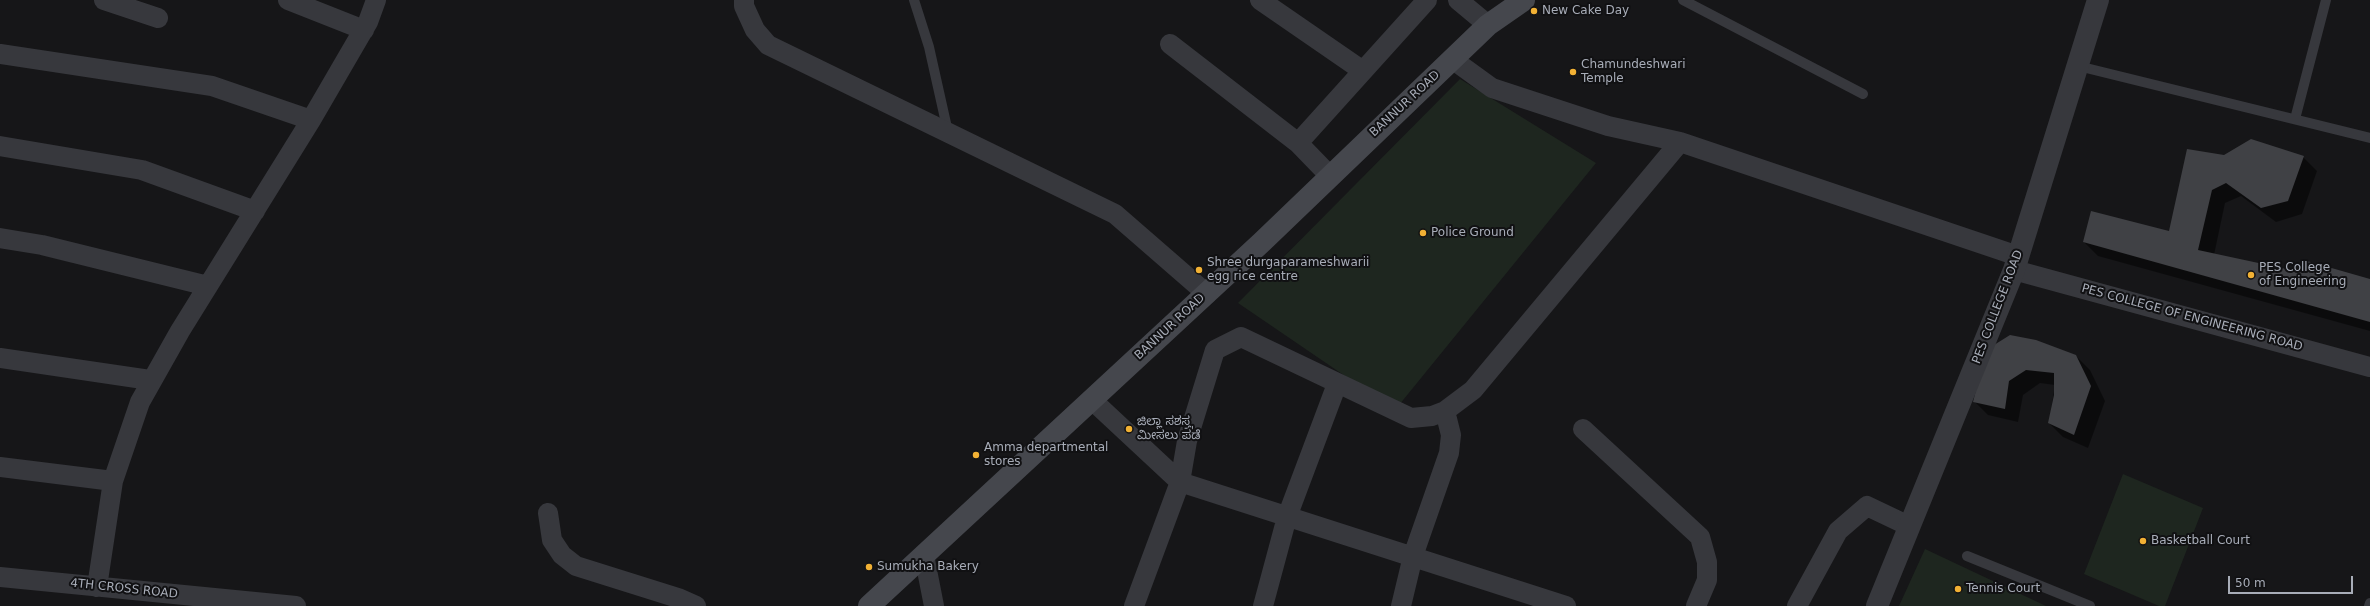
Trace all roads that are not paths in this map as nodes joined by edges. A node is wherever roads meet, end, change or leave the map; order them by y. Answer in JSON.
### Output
{"nodes":[{"id":1,"x":104,"y":0,"type":"edge"},
{"id":2,"x":288,"y":0,"type":"edge"},
{"id":3,"x":376,"y":0,"type":"edge"},
{"id":4,"x":744,"y":0,"type":"edge"},
{"id":5,"x":914,"y":0,"type":"edge"},
{"id":6,"x":1260,"y":0,"type":"edge"},
{"id":7,"x":1427,"y":0,"type":"edge"},
{"id":8,"x":1458,"y":0,"type":"edge"},
{"id":9,"x":1524,"y":0,"type":"edge"},
{"id":10,"x":1683,"y":0,"type":"edge"},
{"id":11,"x":2098,"y":0,"type":"edge"},
{"id":12,"x":2326,"y":0,"type":"edge"},
{"id":13,"x":158,"y":18,"type":"dead end"},
{"id":14,"x":1488,"y":25,"type":"junction"},
{"id":15,"x":364,"y":30,"type":"junction"},
{"id":16,"x":1170,"y":44,"type":"dead end"},
{"id":17,"x":0,"y":54,"type":"edge"},
{"id":18,"x":1452,"y":60,"type":"junction"},
{"id":19,"x":2078,"y":66,"type":"junction"},
{"id":20,"x":1363,"y":71,"type":"junction"},
{"id":21,"x":1863,"y":94,"type":"dead end"},
{"id":22,"x":2295,"y":119,"type":"junction"},
{"id":23,"x":311,"y":120,"type":"junction"},
{"id":24,"x":948,"y":132,"type":"junction"},
{"id":25,"x":2370,"y":138,"type":"edge"},
{"id":26,"x":1680,"y":142,"type":"junction"},
{"id":27,"x":1298,"y":143,"type":"junction"},
{"id":28,"x":0,"y":146,"type":"edge"},
{"id":29,"x":1330,"y":176,"type":"junction"},
{"id":30,"x":255,"y":211,"type":"junction"},
{"id":31,"x":0,"y":238,"type":"edge"},
{"id":32,"x":2016,"y":263,"type":"junction"},
{"id":33,"x":208,"y":286,"type":"junction"},
{"id":34,"x":1207,"y":294,"type":"junction"},
{"id":35,"x":0,"y":358,"type":"edge"},
{"id":36,"x":2370,"y":367,"type":"edge"},
{"id":37,"x":150,"y":380,"type":"junction"},
{"id":38,"x":1337,"y":384,"type":"junction"},
{"id":39,"x":1092,"y":400,"type":"junction"},
{"id":40,"x":1445,"y":411,"type":"junction"},
{"id":41,"x":1583,"y":429,"type":"dead end"},
{"id":42,"x":0,"y":467,"type":"edge"},
{"id":43,"x":113,"y":481,"type":"junction"},
{"id":44,"x":1180,"y":482,"type":"junction"},
{"id":45,"x":548,"y":513,"type":"dead end"},
{"id":46,"x":1287,"y":517,"type":"junction"},
{"id":47,"x":1909,"y":526,"type":"junction"},
{"id":48,"x":924,"y":555,"type":"junction"},
{"id":49,"x":1413,"y":556,"type":"junction"},
{"id":50,"x":1967,"y":556,"type":"dead end"},
{"id":51,"x":0,"y":577,"type":"edge"},
{"id":52,"x":97,"y":587,"type":"junction"},
{"id":53,"x":296,"y":606,"type":"edge"},
{"id":54,"x":696,"y":606,"type":"edge"},
{"id":55,"x":869,"y":606,"type":"edge"},
{"id":56,"x":934,"y":606,"type":"edge"},
{"id":57,"x":1134,"y":606,"type":"edge"},
{"id":58,"x":1263,"y":606,"type":"edge"},
{"id":59,"x":1401,"y":606,"type":"edge"},
{"id":60,"x":1566,"y":606,"type":"edge"},
{"id":61,"x":1696,"y":606,"type":"edge"},
{"id":62,"x":1797,"y":606,"type":"edge"},
{"id":63,"x":1877,"y":606,"type":"edge"},
{"id":64,"x":2090,"y":606,"type":"edge"}],
"edges":[{"from":1,"to":13,"type":"street"},
{"from":2,"to":15,"type":"street"},
{"from":3,"to":15,"type":"street"},
{"from":4,"to":24,"type":"street"},
{"from":5,"to":24,"type":"lane"},
{"from":6,"to":20,"type":"street"},
{"from":7,"to":20,"type":"street"},
{"from":8,"to":14,"type":"street"},
{"from":9,"to":14,"type":"main road","name":"BANNUR ROAD"},
{"from":10,"to":21,"type":"lane"},
{"from":11,"to":19,"type":"street","name":"PES COLLEGE ROAD"},
{"from":12,"to":22,"type":"lane"},
{"from":14,"to":18,"type":"main road","name":"BANNUR ROAD"},
{"from":15,"to":23,"type":"street"},
{"from":16,"to":27,"type":"street"},
{"from":17,"to":23,"type":"street"},
{"from":18,"to":26,"type":"street","name":"PES COLLEGE OF ENGINEERING ROAD"},
{"from":18,"to":29,"type":"main road","name":"BANNUR ROAD"},
{"from":19,"to":22,"type":"lane"},
{"from":19,"to":32,"type":"street","name":"PES COLLEGE ROAD"},
{"from":20,"to":27,"type":"street"},
{"from":22,"to":25,"type":"lane"},
{"from":23,"to":30,"type":"street"},
{"from":24,"to":34,"type":"street"},
{"from":26,"to":32,"type":"street","name":"PES COLLEGE OF ENGINEERING ROAD"},
{"from":26,"to":40,"type":"street"},
{"from":27,"to":29,"type":"street"},
{"from":28,"to":30,"type":"street"},
{"from":29,"to":34,"type":"main road","name":"BANNUR ROAD"},
{"from":30,"to":33,"type":"street"},
{"from":31,"to":33,"type":"street"},
{"from":32,"to":36,"type":"street","name":"PES COLLEGE OF ENGINEERING ROAD"},
{"from":32,"to":47,"type":"street","name":"PES COLLEGE ROAD"},
{"from":33,"to":37,"type":"street"},
{"from":34,"to":39,"type":"main road","name":"BANNUR ROAD"},
{"from":35,"to":37,"type":"street"},
{"from":37,"to":43,"type":"street"},
{"from":38,"to":40,"type":"street"},
{"from":38,"to":44,"type":"street"},
{"from":38,"to":46,"type":"street"},
{"from":39,"to":44,"type":"street"},
{"from":39,"to":48,"type":"main road","name":"BANNUR ROAD"},
{"from":40,"to":49,"type":"street"},
{"from":41,"to":61,"type":"street"},
{"from":42,"to":43,"type":"street"},
{"from":43,"to":52,"type":"street"},
{"from":44,"to":46,"type":"street"},
{"from":44,"to":57,"type":"street"},
{"from":45,"to":54,"type":"street"},
{"from":46,"to":49,"type":"street"},
{"from":46,"to":58,"type":"street"},
{"from":47,"to":62,"type":"street"},
{"from":47,"to":63,"type":"street","name":"PES COLLEGE ROAD"},
{"from":48,"to":55,"type":"main road","name":"BANNUR ROAD"},
{"from":48,"to":56,"type":"street"},
{"from":49,"to":59,"type":"street"},
{"from":49,"to":60,"type":"street"},
{"from":50,"to":64,"type":"lane"},
{"from":51,"to":52,"type":"street","name":"4TH CROSS ROAD"},
{"from":52,"to":53,"type":"street","name":"4TH CROSS ROAD"}]}
